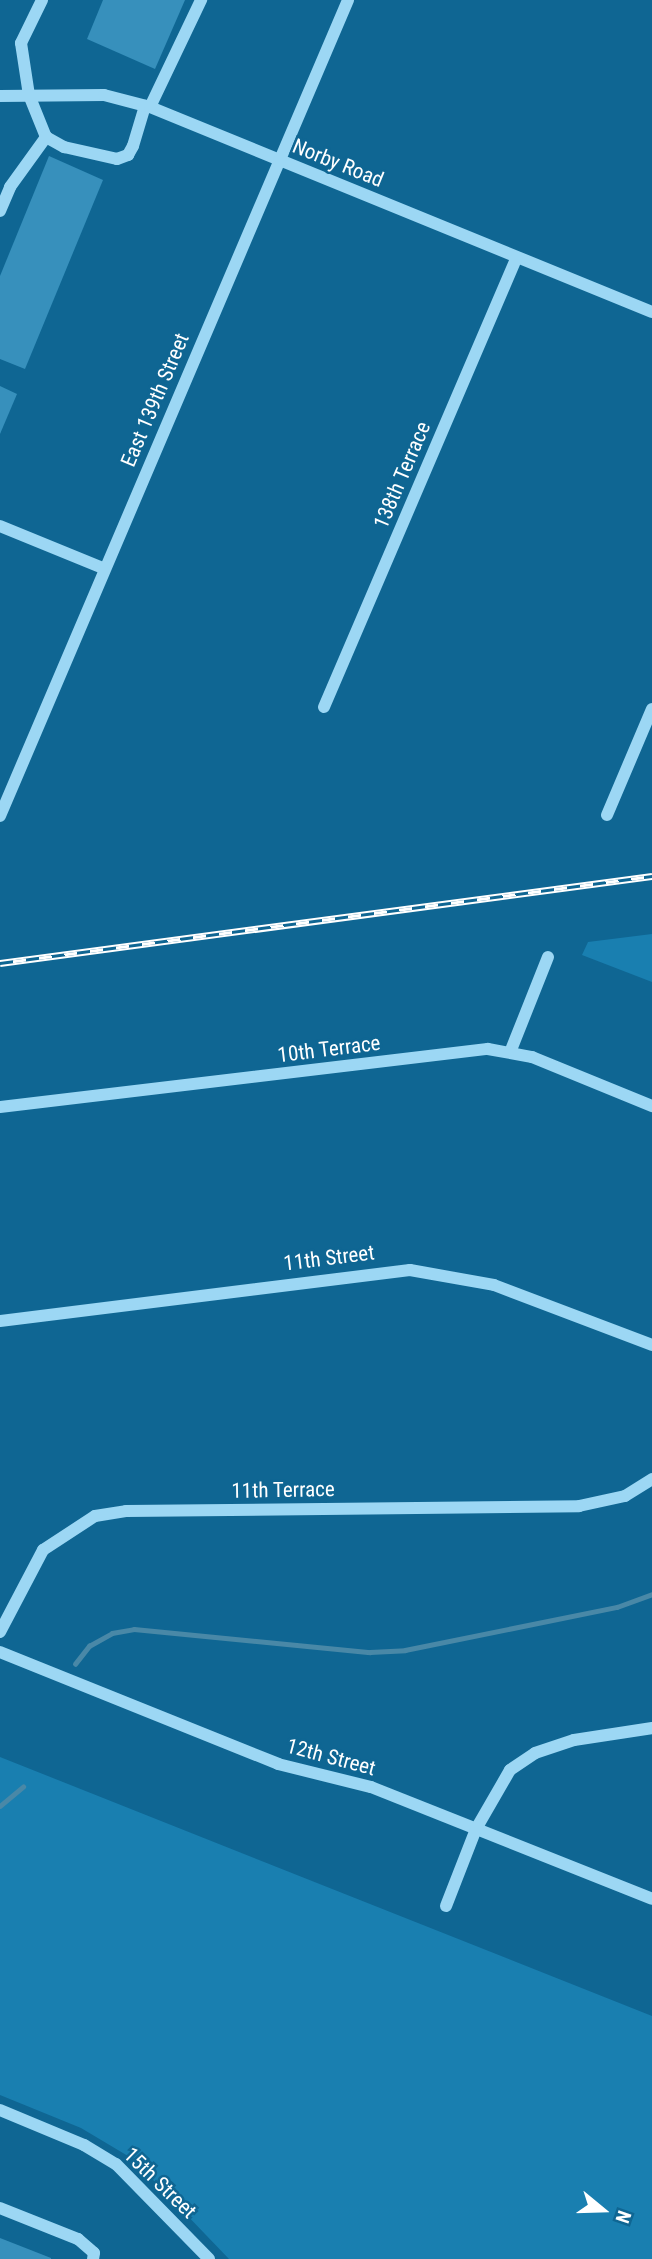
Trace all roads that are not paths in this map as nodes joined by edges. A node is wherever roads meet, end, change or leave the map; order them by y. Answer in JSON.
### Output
{"nodes":[{"id":1,"x":42,"y":0,"type":"edge"},
{"id":2,"x":201,"y":0,"type":"edge"},
{"id":3,"x":348,"y":0,"type":"edge"},
{"id":4,"x":29,"y":95,"type":"junction"},
{"id":5,"x":0,"y":96,"type":"edge"},
{"id":6,"x":148,"y":107,"type":"junction"},
{"id":7,"x":46,"y":137,"type":"junction"},
{"id":8,"x":280,"y":160,"type":"junction"},
{"id":9,"x":0,"y":211,"type":"edge"},
{"id":10,"x":516,"y":258,"type":"junction"},
{"id":11,"x":652,"y":312,"type":"edge"},
{"id":12,"x":0,"y":526,"type":"edge"},
{"id":13,"x":103,"y":568,"type":"junction"},
{"id":14,"x":324,"y":707,"type":"dead end"},
{"id":15,"x":652,"y":709,"type":"edge"},
{"id":16,"x":607,"y":815,"type":"dead end"},
{"id":17,"x":0,"y":816,"type":"edge"},
{"id":18,"x":548,"y":957,"type":"dead end"},
{"id":19,"x":511,"y":1050,"type":"junction"},
{"id":20,"x":652,"y":1106,"type":"edge"},
{"id":21,"x":0,"y":1107,"type":"edge"},
{"id":22,"x":0,"y":1321,"type":"edge"},
{"id":23,"x":652,"y":1345,"type":"edge"},
{"id":24,"x":652,"y":1479,"type":"edge"},
{"id":25,"x":0,"y":1632,"type":"edge"},
{"id":26,"x":0,"y":1652,"type":"edge"},
{"id":27,"x":652,"y":1728,"type":"edge"},
{"id":28,"x":476,"y":1829,"type":"junction"},
{"id":29,"x":652,"y":1899,"type":"edge"},
{"id":30,"x":446,"y":1906,"type":"dead end"},
{"id":31,"x":0,"y":2110,"type":"edge"},
{"id":32,"x":0,"y":2208,"type":"edge"},
{"id":33,"x":93,"y":2259,"type":"edge"},
{"id":34,"x":209,"y":2259,"type":"edge"}],
"edges":[{"from":1,"to":4,"type":"street"},
{"from":2,"to":6,"type":"street"},
{"from":3,"to":8,"type":"street","name":"East 139th Street"},
{"from":4,"to":5,"type":"street","name":"Norby Road"},
{"from":4,"to":6,"type":"street","name":"Norby Road"},
{"from":4,"to":7,"type":"street"},
{"from":6,"to":7,"type":"street"},
{"from":6,"to":8,"type":"street","name":"Norby Road"},
{"from":7,"to":9,"type":"street"},
{"from":8,"to":10,"type":"street","name":"Norby Road"},
{"from":8,"to":13,"type":"street","name":"East 139th Street"},
{"from":10,"to":11,"type":"street","name":"Norby Road"},
{"from":10,"to":14,"type":"street","name":"138th Terrace"},
{"from":12,"to":13,"type":"street"},
{"from":13,"to":17,"type":"street","name":"East 139th Street"},
{"from":15,"to":16,"type":"street"},
{"from":18,"to":19,"type":"street"},
{"from":19,"to":20,"type":"street","name":"10th Terrace"},
{"from":19,"to":21,"type":"street","name":"10th Terrace"},
{"from":22,"to":23,"type":"street","name":"11th Street"},
{"from":24,"to":25,"type":"street","name":"11th Terrace"},
{"from":26,"to":28,"type":"street","name":"12th Street"},
{"from":27,"to":28,"type":"street"},
{"from":28,"to":29,"type":"street","name":"12th Street"},
{"from":28,"to":30,"type":"street"},
{"from":31,"to":34,"type":"street","name":"15th Street"},
{"from":32,"to":33,"type":"street"}]}
